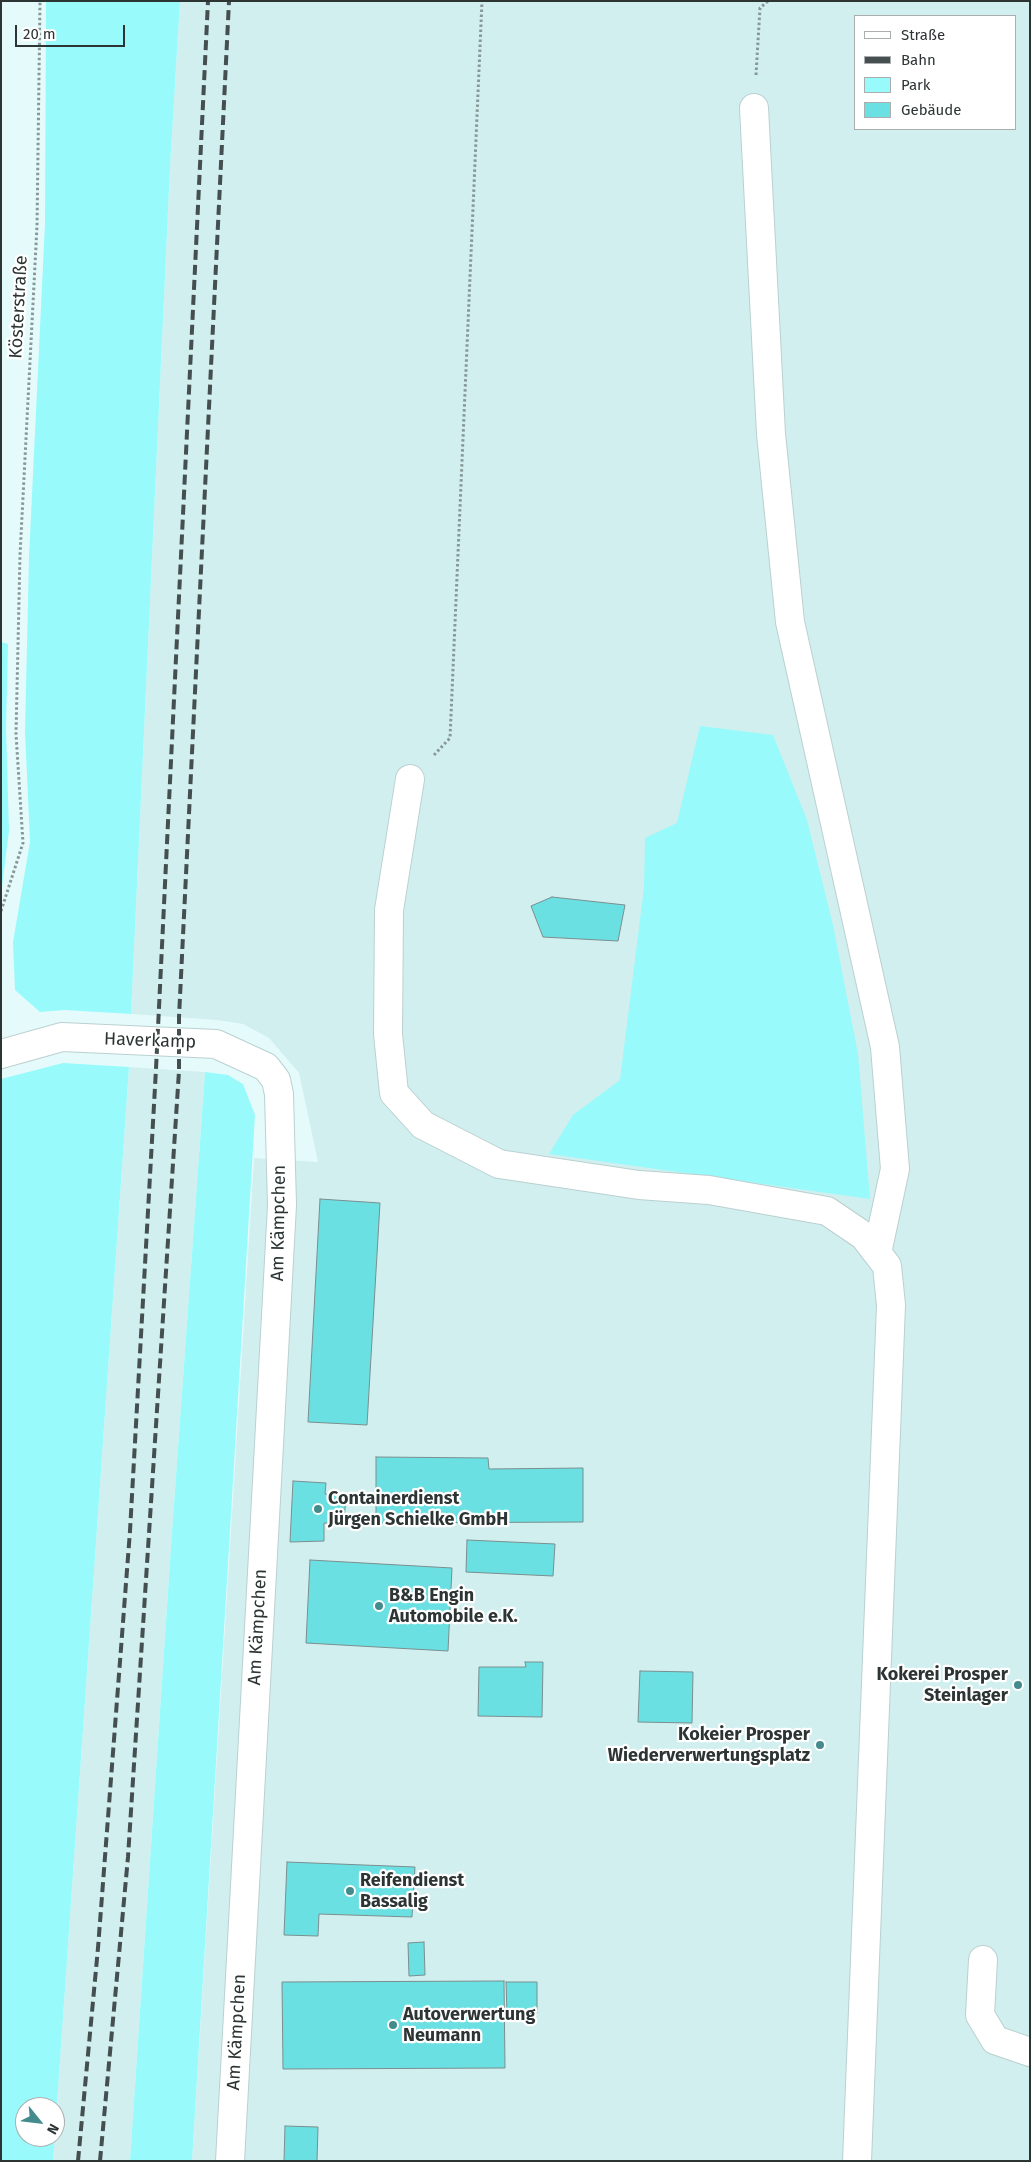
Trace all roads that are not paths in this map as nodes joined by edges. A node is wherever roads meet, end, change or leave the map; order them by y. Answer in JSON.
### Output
{"nodes":[{"id":1,"x":754,"y":108,"type":"road end"},
{"id":2,"x":410,"y":779,"type":"road end"},
{"id":3,"x":1,"y":1054,"type":"edge"},
{"id":4,"x":279,"y":1094,"type":"joint"},
{"id":5,"x":877,"y":1253,"type":"junction"},
{"id":6,"x":983,"y":1960,"type":"dead end"},
{"id":7,"x":1030,"y":2052,"type":"edge"},
{"id":8,"x":230,"y":2161,"type":"edge"},
{"id":9,"x":857,"y":2161,"type":"edge"}],
"edges":[{"from":1,"to":5,"type":"street"},
{"from":2,"to":5,"type":"street"},
{"from":3,"to":4,"type":"street","name":"Haverkamp"},
{"from":4,"to":8,"type":"street","name":"Am Kämpchen"},
{"from":5,"to":9,"type":"street"},
{"from":6,"to":7,"type":"street"}]}
